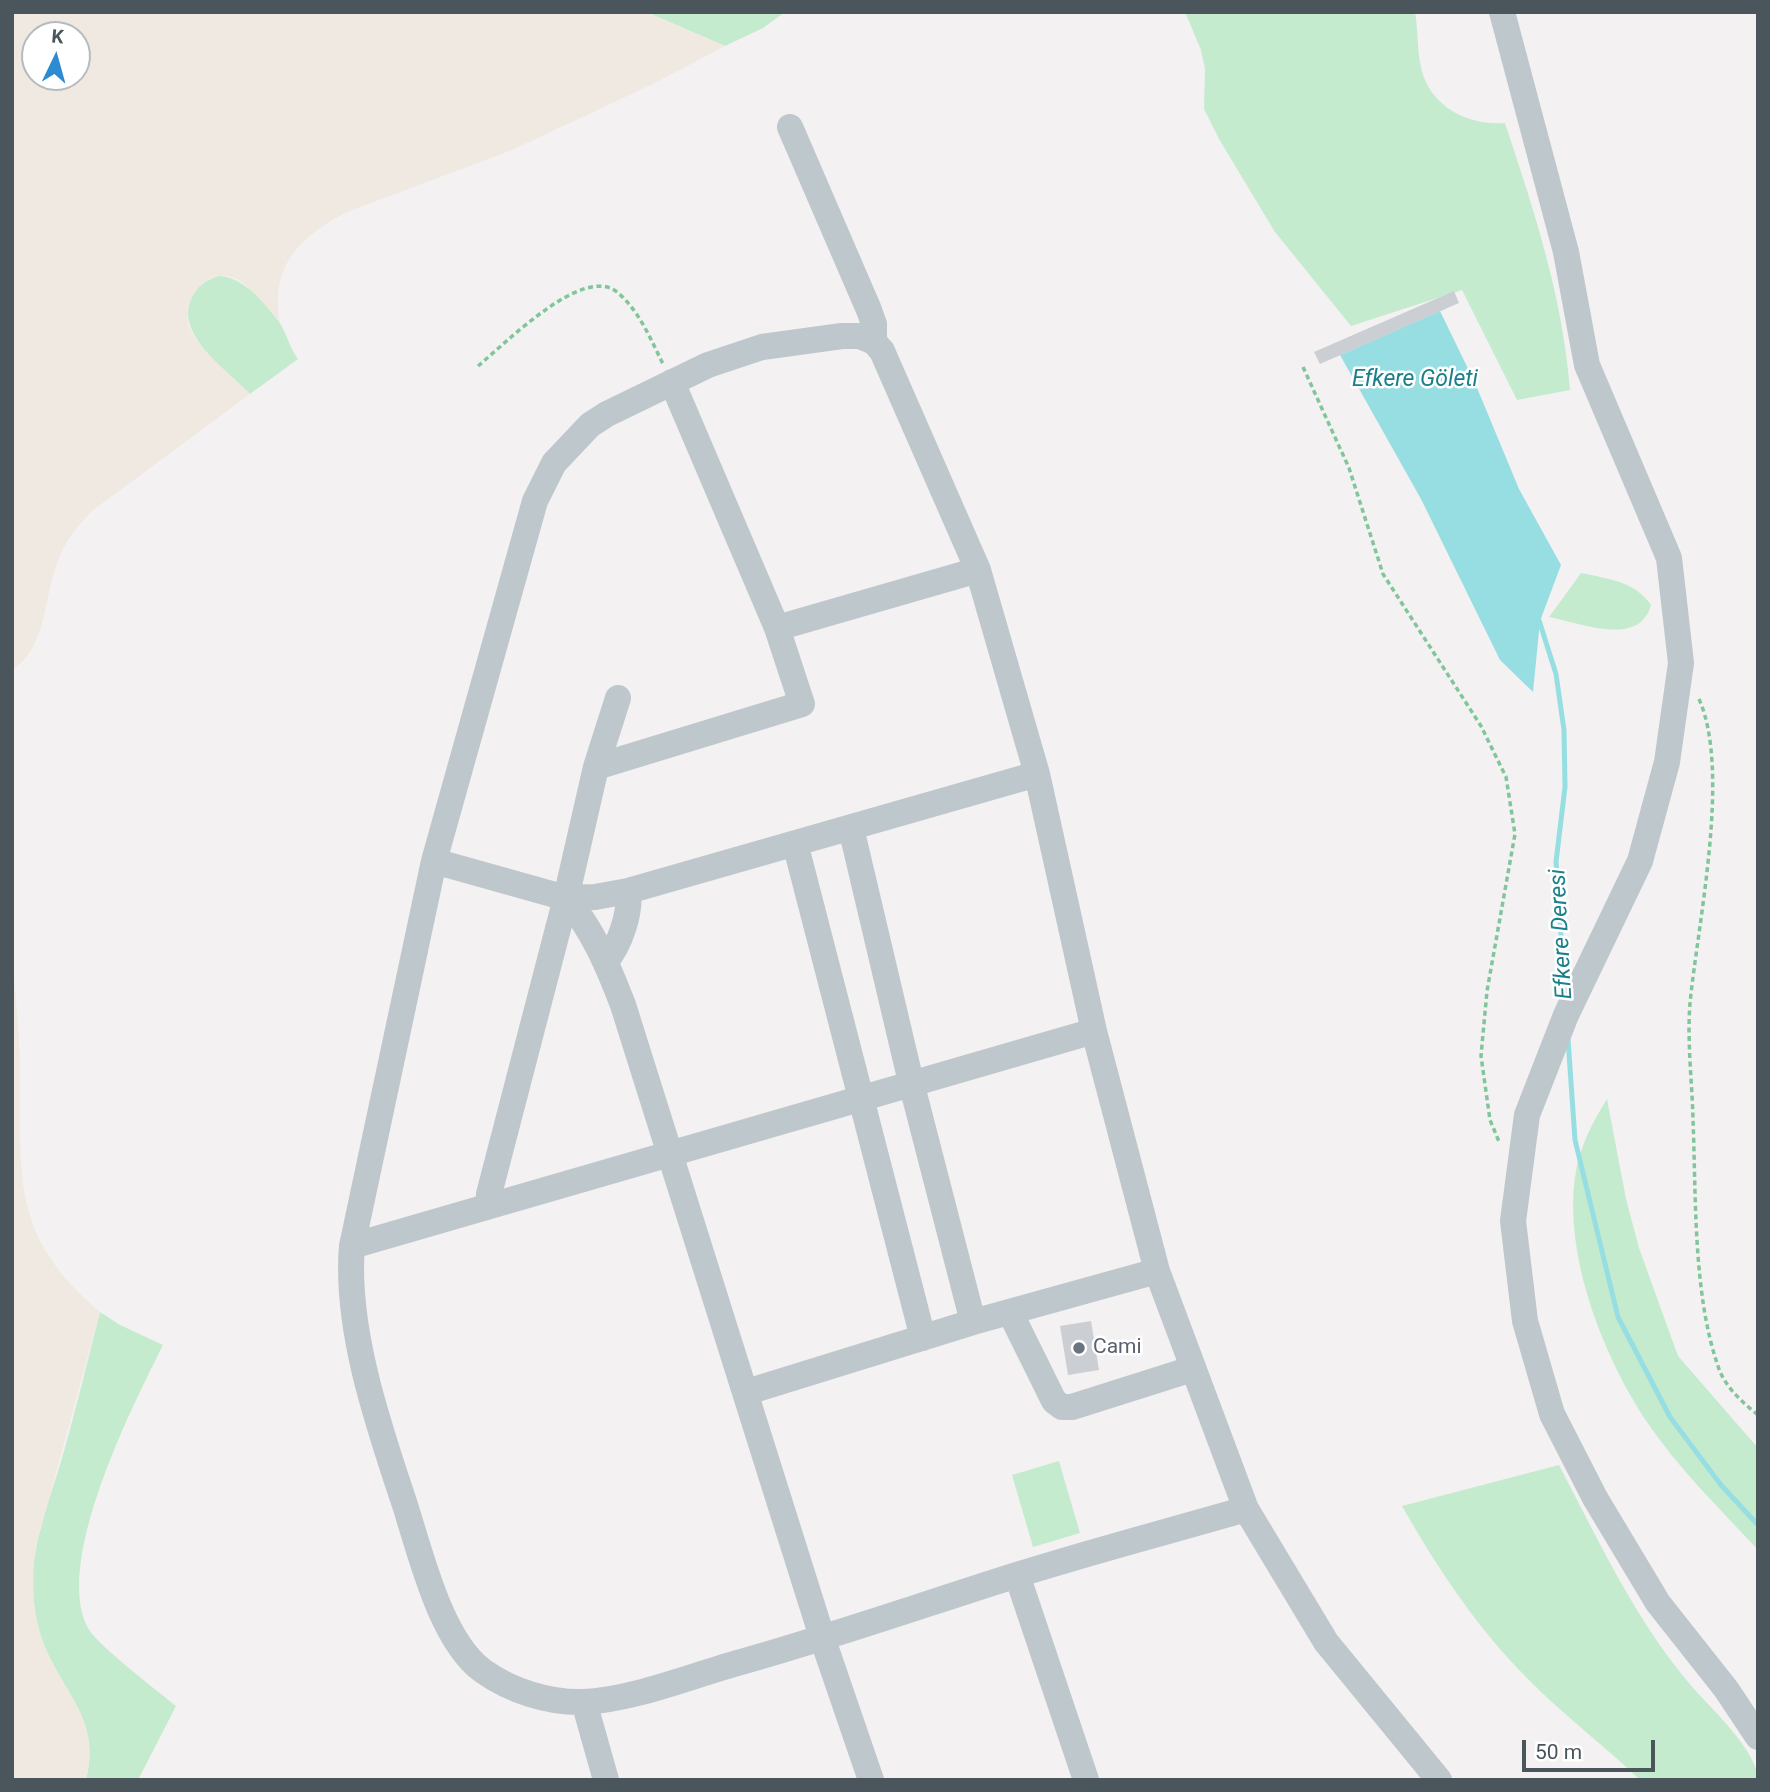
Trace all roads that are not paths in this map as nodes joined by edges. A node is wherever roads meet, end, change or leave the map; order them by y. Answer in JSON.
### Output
{"nodes":[{"id":1,"x":1502,"y":12,"type":"edge"},
{"id":2,"x":790,"y":127,"type":"dead end"},
{"id":3,"x":874,"y":342,"type":"junction"},
{"id":4,"x":672,"y":382,"type":"junction"},
{"id":5,"x":978,"y":570,"type":"junction"},
{"id":6,"x":777,"y":628,"type":"junction"},
{"id":7,"x":618,"y":698,"type":"dead end"},
{"id":8,"x":596,"y":767,"type":"junction"},
{"id":9,"x":1037,"y":774,"type":"junction"},
{"id":10,"x":851,"y":828,"type":"junction"},
{"id":11,"x":795,"y":843,"type":"junction"},
{"id":12,"x":434,"y":861,"type":"junction"},
{"id":13,"x":628,"y":891,"type":"junction"},
{"id":14,"x":566,"y":898,"type":"junction"},
{"id":15,"x":606,"y":961,"type":"junction"},
{"id":16,"x":1094,"y":1031,"type":"junction"},
{"id":17,"x":911,"y":1082,"type":"junction"},
{"id":18,"x":859,"y":1097,"type":"junction"},
{"id":19,"x":669,"y":1154,"type":"junction"},
{"id":20,"x":488,"y":1206,"type":"junction"},
{"id":21,"x":352,"y":1246,"type":"junction"},
{"id":22,"x":1157,"y":1271,"type":"junction"},
{"id":23,"x":1010,"y":1312,"type":"junction"},
{"id":24,"x":973,"y":1322,"type":"junction"},
{"id":25,"x":923,"y":1338,"type":"junction"},
{"id":26,"x":1192,"y":1369,"type":"junction"},
{"id":27,"x":747,"y":1392,"type":"junction"},
{"id":28,"x":1246,"y":1508,"type":"junction"},
{"id":29,"x":1017,"y":1575,"type":"junction"},
{"id":30,"x":823,"y":1640,"type":"junction"},
{"id":31,"x":584,"y":1702,"type":"junction"},
{"id":32,"x":1758,"y":1737,"type":"edge"},
{"id":33,"x":606,"y":1780,"type":"edge"},
{"id":34,"x":871,"y":1780,"type":"edge"},
{"id":35,"x":1086,"y":1780,"type":"edge"},
{"id":36,"x":1438,"y":1780,"type":"edge"}],
"edges":[{"from":1,"to":32,"type":"street"},
{"from":2,"to":3,"type":"street"},
{"from":3,"to":4,"type":"street"},
{"from":3,"to":5,"type":"street"},
{"from":4,"to":6,"type":"street"},
{"from":4,"to":12,"type":"street"},
{"from":5,"to":6,"type":"street"},
{"from":5,"to":9,"type":"street"},
{"from":6,"to":8,"type":"street"},
{"from":7,"to":8,"type":"street"},
{"from":8,"to":14,"type":"street"},
{"from":9,"to":10,"type":"street"},
{"from":9,"to":16,"type":"street"},
{"from":10,"to":11,"type":"street"},
{"from":10,"to":17,"type":"street"},
{"from":11,"to":13,"type":"street"},
{"from":11,"to":18,"type":"street"},
{"from":12,"to":14,"type":"street"},
{"from":12,"to":21,"type":"street"},
{"from":13,"to":14,"type":"street"},
{"from":13,"to":15,"type":"street"},
{"from":14,"to":15,"type":"street"},
{"from":14,"to":20,"type":"street"},
{"from":15,"to":19,"type":"street"},
{"from":16,"to":17,"type":"street"},
{"from":16,"to":22,"type":"street"},
{"from":17,"to":18,"type":"street"},
{"from":17,"to":24,"type":"street"},
{"from":18,"to":19,"type":"street"},
{"from":18,"to":25,"type":"street"},
{"from":19,"to":20,"type":"street"},
{"from":19,"to":27,"type":"street"},
{"from":20,"to":21,"type":"street"},
{"from":21,"to":31,"type":"street"},
{"from":22,"to":23,"type":"street"},
{"from":22,"to":26,"type":"street"},
{"from":23,"to":24,"type":"street"},
{"from":23,"to":26,"type":"street"},
{"from":24,"to":25,"type":"street"},
{"from":25,"to":27,"type":"street"},
{"from":26,"to":28,"type":"street"},
{"from":27,"to":30,"type":"street"},
{"from":28,"to":29,"type":"street"},
{"from":28,"to":36,"type":"street"},
{"from":29,"to":30,"type":"street"},
{"from":29,"to":35,"type":"street"},
{"from":30,"to":31,"type":"street"},
{"from":30,"to":34,"type":"street"},
{"from":31,"to":33,"type":"street"}]}
